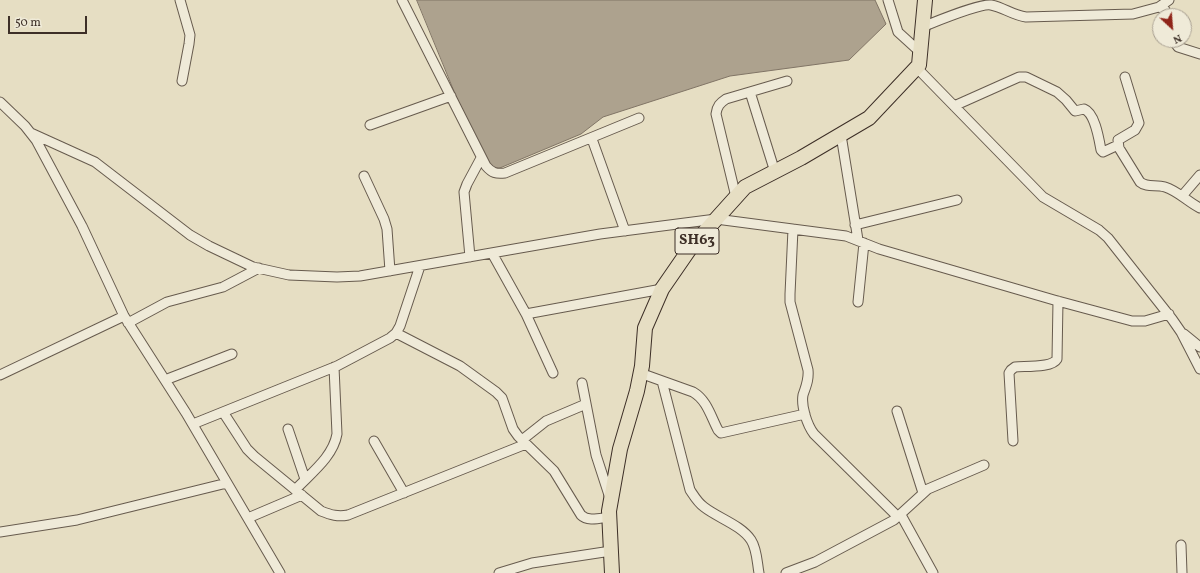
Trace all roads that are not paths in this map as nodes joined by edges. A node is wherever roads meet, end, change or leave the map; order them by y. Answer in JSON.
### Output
{"nodes":[{"id":1,"x":180,"y":0,"type":"edge"},
{"id":2,"x":402,"y":0,"type":"edge"},
{"id":3,"x":888,"y":0,"type":"edge"},
{"id":4,"x":925,"y":0,"type":"edge"},
{"id":5,"x":1168,"y":0,"type":"edge"},
{"id":6,"x":992,"y":2,"type":"edge"},
{"id":7,"x":1159,"y":7,"type":"joint"},
{"id":8,"x":922,"y":27,"type":"junction"},
{"id":9,"x":1181,"y":48,"type":"edge"},
{"id":10,"x":920,"y":52,"type":"junction"},
{"id":11,"x":1200,"y":54,"type":"edge"},
{"id":12,"x":916,"y":67,"type":"junction"},
{"id":13,"x":1125,"y":77,"type":"dead end"},
{"id":14,"x":787,"y":81,"type":"dead end"},
{"id":15,"x":182,"y":82,"type":"dead end"},
{"id":16,"x":750,"y":92,"type":"junction"},
{"id":17,"x":451,"y":96,"type":"junction"},
{"id":18,"x":0,"y":102,"type":"edge"},
{"id":19,"x":954,"y":106,"type":"junction"},
{"id":20,"x":640,"y":118,"type":"dead end"},
{"id":21,"x":370,"y":125,"type":"dead end"},
{"id":22,"x":31,"y":133,"type":"junction"},
{"id":23,"x":841,"y":135,"type":"junction"},
{"id":24,"x":592,"y":139,"type":"junction"},
{"id":25,"x":1118,"y":145,"type":"junction"},
{"id":26,"x":481,"y":158,"type":"junction"},
{"id":27,"x":775,"y":172,"type":"junction"},
{"id":28,"x":364,"y":176,"type":"dead end"},
{"id":29,"x":1200,"y":176,"type":"edge"},
{"id":30,"x":1182,"y":196,"type":"junction"},
{"id":31,"x":736,"y":197,"type":"junction"},
{"id":32,"x":957,"y":200,"type":"dead end"},
{"id":33,"x":1199,"y":210,"type":"edge"},
{"id":34,"x":716,"y":219,"type":"junction"},
{"id":35,"x":855,"y":225,"type":"junction"},
{"id":36,"x":793,"y":229,"type":"junction"},
{"id":37,"x":625,"y":231,"type":"junction"},
{"id":38,"x":861,"y":242,"type":"junction"},
{"id":39,"x":492,"y":253,"type":"junction"},
{"id":40,"x":470,"y":257,"type":"junction"},
{"id":41,"x":420,"y":266,"type":"junction"},
{"id":42,"x":259,"y":268,"type":"junction"},
{"id":43,"x":390,"y":271,"type":"junction"},
{"id":44,"x":662,"y":289,"type":"junction"},
{"id":45,"x":1058,"y":301,"type":"junction"},
{"id":46,"x":858,"y":302,"type":"dead end"},
{"id":47,"x":526,"y":314,"type":"junction"},
{"id":48,"x":1169,"y":314,"type":"junction"},
{"id":49,"x":126,"y":320,"type":"junction"},
{"id":50,"x":1182,"y":332,"type":"junction"},
{"id":51,"x":396,"y":333,"type":"junction"},
{"id":52,"x":1200,"y":347,"type":"edge"},
{"id":53,"x":232,"y":354,"type":"dead end"},
{"id":54,"x":334,"y":367,"type":"junction"},
{"id":55,"x":1200,"y":369,"type":"edge"},
{"id":56,"x":553,"y":373,"type":"dead end"},
{"id":57,"x":640,"y":374,"type":"junction"},
{"id":58,"x":0,"y":375,"type":"edge"},
{"id":59,"x":165,"y":380,"type":"junction"},
{"id":60,"x":662,"y":381,"type":"junction"},
{"id":61,"x":582,"y":383,"type":"dead end"},
{"id":62,"x":586,"y":404,"type":"junction"},
{"id":63,"x":897,"y":411,"type":"dead end"},
{"id":64,"x":223,"y":412,"type":"junction"},
{"id":65,"x":805,"y":414,"type":"junction"},
{"id":66,"x":192,"y":424,"type":"junction"},
{"id":67,"x":288,"y":429,"type":"dead end"},
{"id":68,"x":374,"y":441,"type":"dead end"},
{"id":69,"x":1013,"y":441,"type":"dead end"},
{"id":70,"x":524,"y":442,"type":"junction"},
{"id":71,"x":984,"y":465,"type":"dead end"},
{"id":72,"x":305,"y":479,"type":"junction"},
{"id":73,"x":227,"y":483,"type":"junction"},
{"id":74,"x":298,"y":492,"type":"junction"},
{"id":75,"x":404,"y":493,"type":"junction"},
{"id":76,"x":923,"y":493,"type":"junction"},
{"id":77,"x":611,"y":501,"type":"junction"},
{"id":78,"x":899,"y":516,"type":"junction"},
{"id":79,"x":610,"y":517,"type":"junction"},
{"id":80,"x":248,"y":518,"type":"junction"},
{"id":81,"x":0,"y":532,"type":"edge"},
{"id":82,"x":1181,"y":545,"type":"dead end"},
{"id":83,"x":611,"y":551,"type":"junction"},
{"id":84,"x":810,"y":569,"type":"edge"},
{"id":85,"x":280,"y":573,"type":"edge"},
{"id":86,"x":499,"y":573,"type":"edge"},
{"id":87,"x":612,"y":573,"type":"edge"},
{"id":88,"x":759,"y":573,"type":"edge"},
{"id":89,"x":786,"y":573,"type":"edge"},
{"id":90,"x":934,"y":573,"type":"edge"},
{"id":91,"x":1182,"y":573,"type":"edge"}],
"edges":[{"from":1,"to":15,"type":"street"},
{"from":2,"to":17,"type":"street"},
{"from":3,"to":10,"type":"street"},
{"from":4,"to":8,"type":"main road","number":"SH63"},
{"from":5,"to":7,"type":"street"},
{"from":6,"to":7,"type":"street"},
{"from":6,"to":8,"type":"street"},
{"from":8,"to":10,"type":"main road","number":"SH63"},
{"from":9,"to":11,"type":"street"},
{"from":10,"to":12,"type":"main road","number":"SH63"},
{"from":12,"to":19,"type":"street"},
{"from":12,"to":23,"type":"main road","number":"SH63"},
{"from":13,"to":25,"type":"street"},
{"from":14,"to":16,"type":"street"},
{"from":16,"to":27,"type":"street"},
{"from":16,"to":31,"type":"street"},
{"from":17,"to":21,"type":"street"},
{"from":17,"to":26,"type":"street"},
{"from":18,"to":22,"type":"street"},
{"from":19,"to":25,"type":"street"},
{"from":19,"to":48,"type":"street"},
{"from":20,"to":24,"type":"street"},
{"from":22,"to":42,"type":"street"},
{"from":22,"to":49,"type":"street"},
{"from":23,"to":27,"type":"main road","number":"SH63"},
{"from":23,"to":35,"type":"street"},
{"from":24,"to":26,"type":"street"},
{"from":24,"to":37,"type":"street"},
{"from":25,"to":30,"type":"street"},
{"from":26,"to":40,"type":"street"},
{"from":27,"to":31,"type":"main road","number":"SH63"},
{"from":28,"to":43,"type":"street"},
{"from":29,"to":30,"type":"street"},
{"from":30,"to":33,"type":"street"},
{"from":31,"to":34,"type":"main road","number":"SH63"},
{"from":32,"to":35,"type":"street"},
{"from":34,"to":36,"type":"street"},
{"from":34,"to":37,"type":"street"},
{"from":34,"to":44,"type":"main road","number":"SH63"},
{"from":35,"to":38,"type":"street"},
{"from":36,"to":38,"type":"street"},
{"from":36,"to":65,"type":"street"},
{"from":37,"to":39,"type":"street"},
{"from":38,"to":45,"type":"street"},
{"from":38,"to":46,"type":"street"},
{"from":39,"to":40,"type":"street"},
{"from":39,"to":47,"type":"street"},
{"from":40,"to":41,"type":"street"},
{"from":41,"to":43,"type":"street"},
{"from":41,"to":51,"type":"street"},
{"from":42,"to":43,"type":"street"},
{"from":42,"to":49,"type":"street"},
{"from":44,"to":47,"type":"street"},
{"from":44,"to":57,"type":"main road","number":"SH63"},
{"from":45,"to":48,"type":"street"},
{"from":45,"to":69,"type":"street"},
{"from":47,"to":56,"type":"street"},
{"from":48,"to":50,"type":"street"},
{"from":49,"to":58,"type":"street"},
{"from":49,"to":59,"type":"street"},
{"from":50,"to":52,"type":"street"},
{"from":50,"to":55,"type":"street"},
{"from":51,"to":54,"type":"street"},
{"from":51,"to":70,"type":"street"},
{"from":53,"to":59,"type":"street"},
{"from":54,"to":64,"type":"street"},
{"from":54,"to":72,"type":"street"},
{"from":57,"to":60,"type":"street"},
{"from":57,"to":77,"type":"main road","number":"SH63"},
{"from":59,"to":66,"type":"street"},
{"from":60,"to":65,"type":"street"},
{"from":60,"to":88,"type":"street"},
{"from":61,"to":62,"type":"street"},
{"from":62,"to":70,"type":"street"},
{"from":62,"to":77,"type":"street"},
{"from":63,"to":76,"type":"street"},
{"from":64,"to":66,"type":"street"},
{"from":64,"to":74,"type":"street"},
{"from":65,"to":78,"type":"street"},
{"from":66,"to":73,"type":"street"},
{"from":67,"to":72,"type":"street"},
{"from":68,"to":75,"type":"street"},
{"from":70,"to":75,"type":"street"},
{"from":70,"to":79,"type":"street"},
{"from":71,"to":76,"type":"street"},
{"from":72,"to":74,"type":"street"},
{"from":73,"to":80,"type":"street"},
{"from":73,"to":81,"type":"street"},
{"from":74,"to":75,"type":"street"},
{"from":74,"to":80,"type":"street"},
{"from":76,"to":78,"type":"street"},
{"from":77,"to":79,"type":"main road","number":"SH63"},
{"from":78,"to":84,"type":"street"},
{"from":78,"to":90,"type":"street"},
{"from":79,"to":83,"type":"main road","number":"SH63"},
{"from":80,"to":85,"type":"street"},
{"from":82,"to":91,"type":"street"},
{"from":83,"to":86,"type":"street"},
{"from":83,"to":87,"type":"main road","number":"SH63"},
{"from":84,"to":89,"type":"street"}]}
